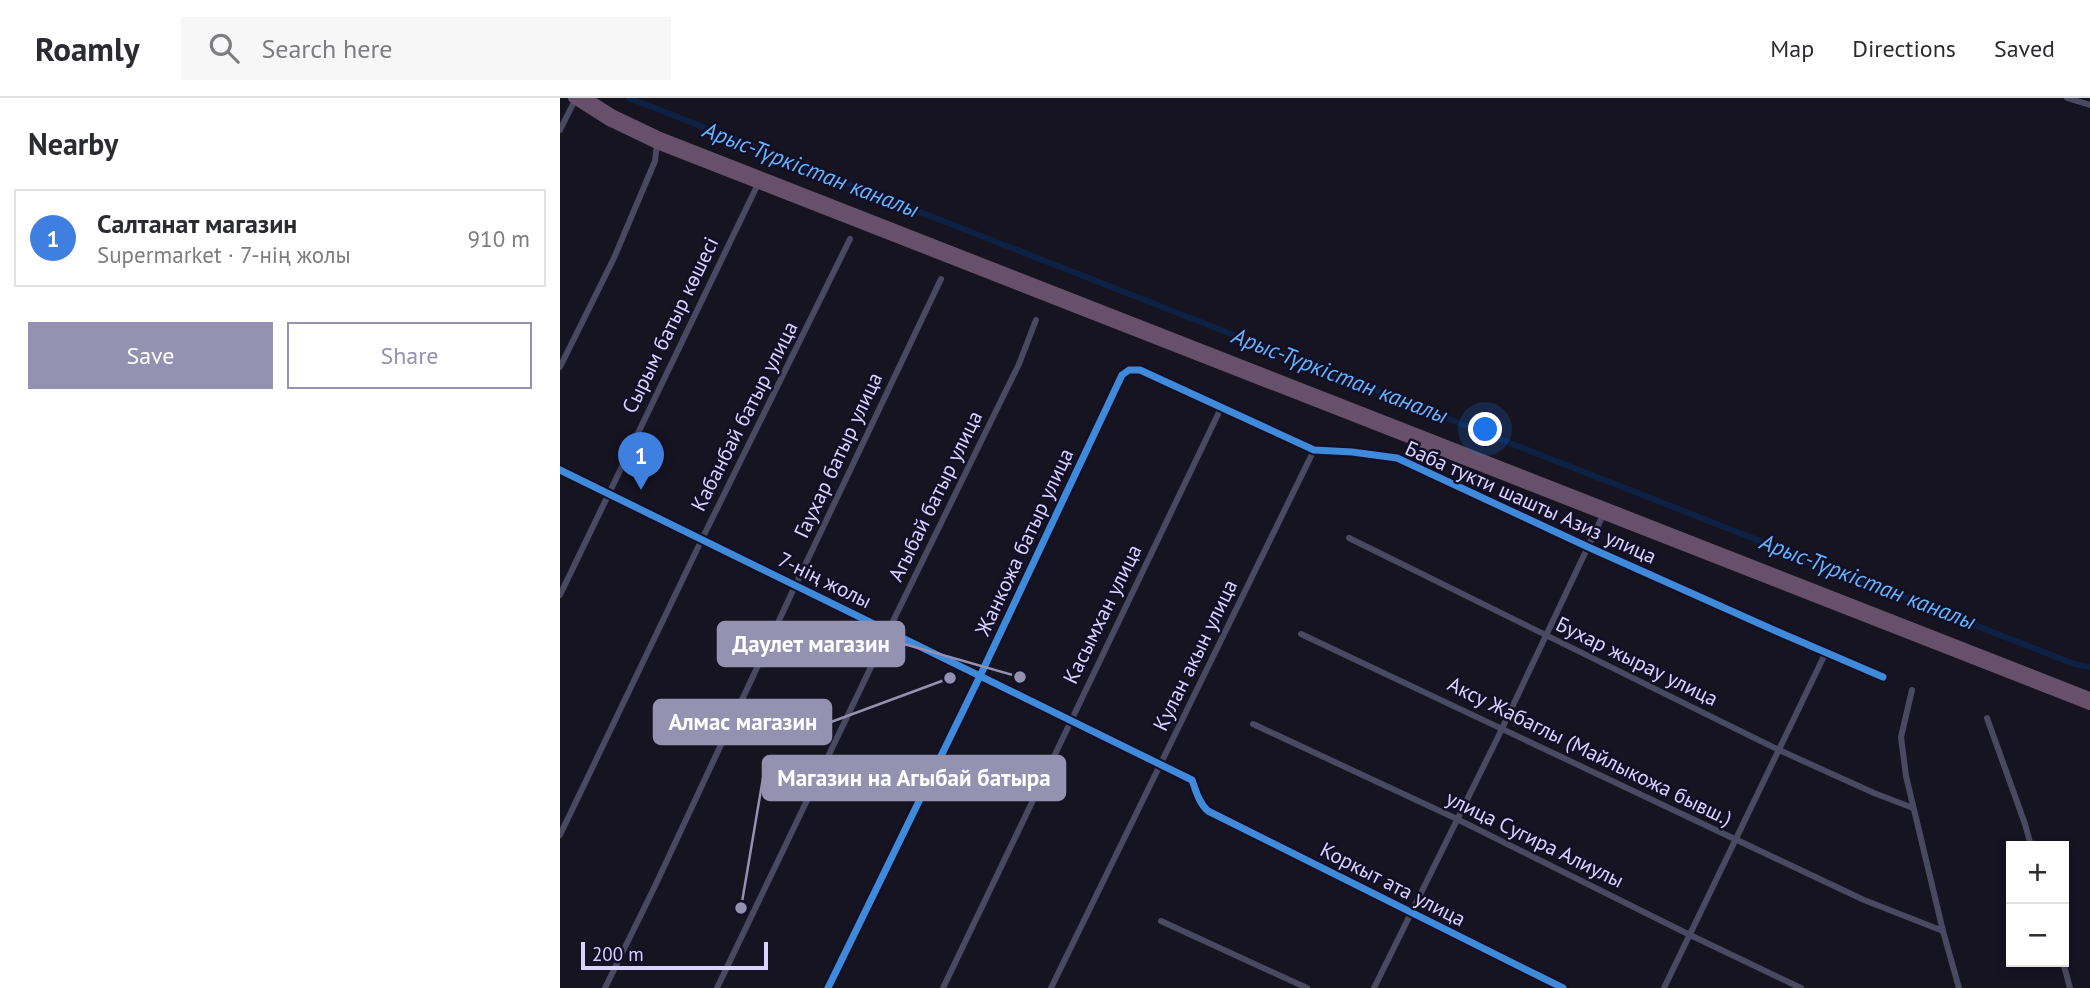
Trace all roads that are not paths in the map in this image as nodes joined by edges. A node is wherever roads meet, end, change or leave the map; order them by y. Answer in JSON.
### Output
{"nodes":[{"id":1,"x":587,"y":98,"type":"edge"},
{"id":2,"x":2067,"y":98,"type":"edge"},
{"id":3,"x":574,"y":99,"type":"edge"},
{"id":4,"x":2090,"y":105,"type":"edge"},
{"id":5,"x":560,"y":130,"type":"edge"},
{"id":6,"x":657,"y":144,"type":"junction"},
{"id":7,"x":758,"y":184,"type":"junction"},
{"id":8,"x":850,"y":239,"type":"dead end"},
{"id":9,"x":942,"y":279,"type":"dead end"},
{"id":10,"x":1036,"y":320,"type":"dead end"},
{"id":11,"x":560,"y":367,"type":"edge"},
{"id":12,"x":1122,"y":375,"type":"joint"},
{"id":13,"x":1221,"y":408,"type":"junction"},
{"id":14,"x":1314,"y":450,"type":"junction"},
{"id":15,"x":560,"y":470,"type":"edge"},
{"id":16,"x":609,"y":494,"type":"junction"},
{"id":17,"x":1604,"y":515,"type":"junction"},
{"id":18,"x":1349,"y":538,"type":"dead end"},
{"id":19,"x":702,"y":539,"type":"junction"},
{"id":20,"x":1588,"y":547,"type":"junction"},
{"id":21,"x":796,"y":584,"type":"junction"},
{"id":22,"x":560,"y":595,"type":"edge"},
{"id":23,"x":888,"y":631,"type":"junction"},
{"id":24,"x":1301,"y":634,"type":"dead end"},
{"id":25,"x":1546,"y":635,"type":"junction"},
{"id":26,"x":1826,"y":652,"type":"junction"},
{"id":27,"x":980,"y":676,"type":"junction"},
{"id":28,"x":1883,"y":677,"type":"dead end"},
{"id":29,"x":1912,"y":690,"type":"dead end"},
{"id":30,"x":2090,"y":697,"type":"edge"},
{"id":31,"x":2090,"y":705,"type":"edge"},
{"id":32,"x":1987,"y":718,"type":"dead end"},
{"id":33,"x":1070,"y":719,"type":"junction"},
{"id":34,"x":1253,"y":724,"type":"dead end"},
{"id":35,"x":1502,"y":728,"type":"junction"},
{"id":36,"x":1779,"y":750,"type":"junction"},
{"id":37,"x":1161,"y":763,"type":"junction"},
{"id":38,"x":1913,"y":808,"type":"junction"},
{"id":39,"x":1208,"y":811,"type":"joint"},
{"id":40,"x":1457,"y":819,"type":"junction"},
{"id":41,"x":560,"y":835,"type":"edge"},
{"id":42,"x":1735,"y":840,"type":"junction"},
{"id":43,"x":2030,"y":841,"type":"edge"},
{"id":44,"x":1412,"y":913,"type":"junction"},
{"id":45,"x":1161,"y":920,"type":"dead end"},
{"id":46,"x":1943,"y":931,"type":"junction"},
{"id":47,"x":1688,"y":934,"type":"junction"},
{"id":48,"x":2064,"y":967,"type":"edge"},
{"id":49,"x":605,"y":988,"type":"edge"},
{"id":50,"x":717,"y":988,"type":"edge"},
{"id":51,"x":828,"y":988,"type":"edge"},
{"id":52,"x":943,"y":988,"type":"edge"},
{"id":53,"x":1051,"y":988,"type":"edge"},
{"id":54,"x":1307,"y":988,"type":"edge"},
{"id":55,"x":1374,"y":988,"type":"edge"},
{"id":56,"x":1563,"y":988,"type":"edge"},
{"id":57,"x":1664,"y":988,"type":"edge"},
{"id":58,"x":1801,"y":988,"type":"edge"},
{"id":59,"x":1959,"y":988,"type":"edge"},
{"id":60,"x":2070,"y":988,"type":"edge"}],
"edges":[{"from":1,"to":30,"type":"highway"},
{"from":2,"to":4,"type":"street"},
{"from":3,"to":5,"type":"street"},
{"from":3,"to":6,"type":"highway"},
{"from":6,"to":7,"type":"highway"},
{"from":6,"to":11,"type":"street"},
{"from":7,"to":16,"type":"street","name":"Сырым батыр көшесі"},
{"from":7,"to":17,"type":"highway"},
{"from":8,"to":19,"type":"street","name":"Кабанбай батыр улица"},
{"from":9,"to":21,"type":"street","name":"Гаухар батыр улица"},
{"from":10,"to":23,"type":"street","name":"Агыбай батыр улица"},
{"from":12,"to":13,"type":"street","name":"Баба тукти шашты Азиз улица"},
{"from":12,"to":27,"type":"street","name":"Жанкожа батыр улица"},
{"from":13,"to":14,"type":"street","name":"Баба тукти шашты Азиз улица"},
{"from":13,"to":33,"type":"street","name":"Касымхан улица"},
{"from":14,"to":20,"type":"street","name":"Баба тукти шашты Азиз улица"},
{"from":14,"to":37,"type":"street","name":"Кулан акын улица"},
{"from":15,"to":16,"type":"street","name":"7-нің жолы"},
{"from":16,"to":19,"type":"street","name":"7-нің жолы"},
{"from":16,"to":22,"type":"street","name":"Сырым батыр көшесі"},
{"from":17,"to":20,"type":"street"},
{"from":17,"to":31,"type":"highway"},
{"from":18,"to":25,"type":"street","name":"Бухар жырау улица"},
{"from":19,"to":21,"type":"street","name":"7-нің жолы"},
{"from":19,"to":41,"type":"street","name":"Кабанбай батыр улица"},
{"from":20,"to":25,"type":"street"},
{"from":20,"to":26,"type":"street","name":"Баба тукти шашты Азиз улица"},
{"from":21,"to":23,"type":"street","name":"7-нің жолы"},
{"from":21,"to":49,"type":"street","name":"Гаухар батыр улица"},
{"from":23,"to":27,"type":"street","name":"7-нің жолы"},
{"from":23,"to":50,"type":"street","name":"Агыбай батыр улица"},
{"from":24,"to":35,"type":"street","name":"Аксу Жабаглы (Майлыкожа бывш.)"},
{"from":25,"to":35,"type":"street"},
{"from":25,"to":36,"type":"street","name":"Бухар жырау улица"},
{"from":26,"to":28,"type":"street","name":"Баба тукти шашты Азиз улица"},
{"from":26,"to":36,"type":"street"},
{"from":27,"to":33,"type":"street","name":"7-нің жолы"},
{"from":27,"to":51,"type":"street","name":"Жанкожа батыр улица"},
{"from":29,"to":38,"type":"street"},
{"from":32,"to":43,"type":"street"},
{"from":33,"to":37,"type":"street","name":"7-нің жолы"},
{"from":33,"to":52,"type":"street","name":"Касымхан улица"},
{"from":34,"to":40,"type":"street","name":"улица Сугира Алиулы"},
{"from":35,"to":40,"type":"street"},
{"from":35,"to":42,"type":"street","name":"Аксу Жабаглы (Майлыкожа бывш.)"},
{"from":36,"to":38,"type":"street","name":"Бухар жырау улица"},
{"from":36,"to":42,"type":"street"},
{"from":37,"to":39,"type":"street","name":"7-нің жолы"},
{"from":37,"to":53,"type":"street","name":"Кулан акын улица"},
{"from":38,"to":46,"type":"street"},
{"from":39,"to":44,"type":"street","name":"Коркыт ата улица"},
{"from":40,"to":44,"type":"street"},
{"from":40,"to":47,"type":"street","name":"улица Сугира Алиулы"},
{"from":42,"to":46,"type":"street","name":"Аксу Жабаглы (Майлыкожа бывш.)"},
{"from":42,"to":47,"type":"street"},
{"from":44,"to":55,"type":"street"},
{"from":44,"to":56,"type":"street","name":"Коркыт ата улица"},
{"from":45,"to":54,"type":"street"},
{"from":46,"to":59,"type":"street"},
{"from":47,"to":57,"type":"street"},
{"from":47,"to":58,"type":"street","name":"улица Сугира Алиулы"},
{"from":48,"to":60,"type":"street"}]}
